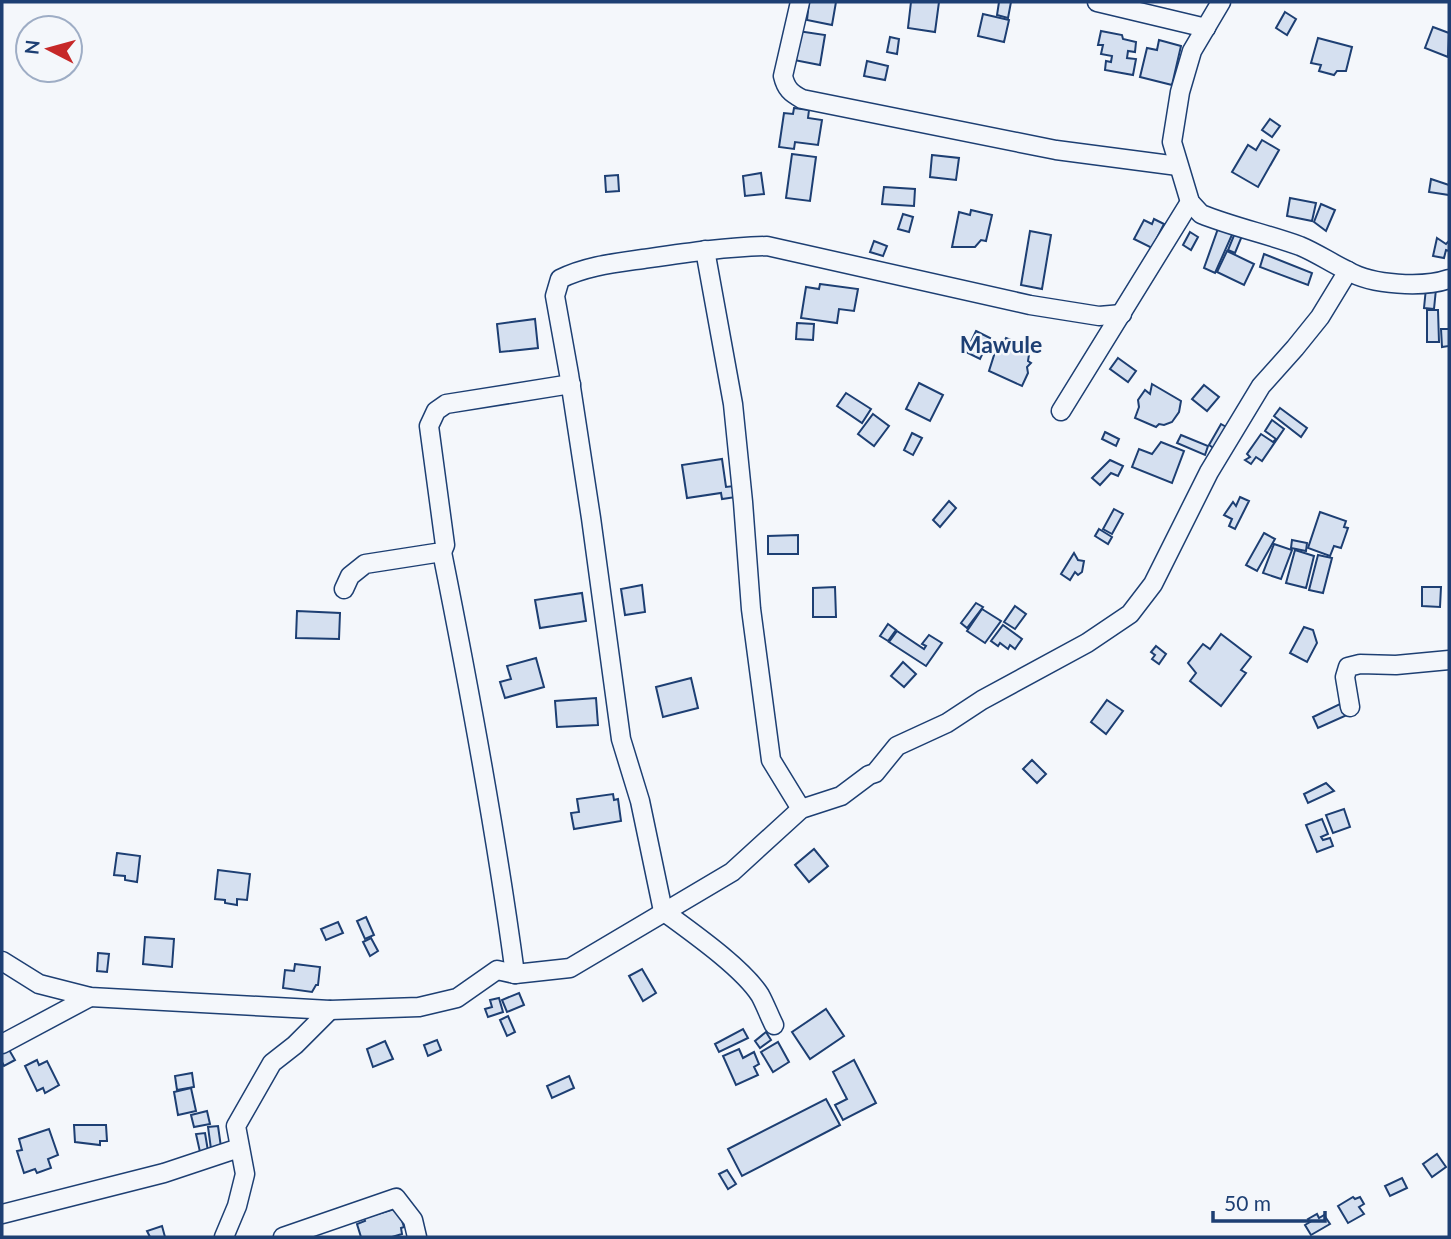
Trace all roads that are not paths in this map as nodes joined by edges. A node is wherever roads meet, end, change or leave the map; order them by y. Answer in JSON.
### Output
{"nodes":[{"id":1,"x":800,"y":2,"type":"edge"},
{"id":2,"x":1097,"y":2,"type":"edge"},
{"id":3,"x":1221,"y":2,"type":"edge"},
{"id":4,"x":1206,"y":28,"type":"junction"},
{"id":5,"x":1178,"y":166,"type":"junction"},
{"id":6,"x":1190,"y":202,"type":"junction"},
{"id":7,"x":705,"y":250,"type":"junction"},
{"id":8,"x":1348,"y":271,"type":"junction"},
{"id":9,"x":1449,"y":279,"type":"edge"},
{"id":10,"x":1122,"y":314,"type":"junction"},
{"id":11,"x":571,"y":384,"type":"junction"},
{"id":12,"x":1062,"y":411,"type":"dead end"},
{"id":13,"x":442,"y":552,"type":"junction"},
{"id":14,"x":344,"y":589,"type":"dead end"},
{"id":15,"x":1449,"y":660,"type":"edge"},
{"id":16,"x":1350,"y":708,"type":"dead end"},
{"id":17,"x":801,"y":809,"type":"junction"},
{"id":18,"x":663,"y":911,"type":"junction"},
{"id":19,"x":2,"y":961,"type":"edge"},
{"id":20,"x":515,"y":974,"type":"junction"},
{"id":21,"x":90,"y":997,"type":"junction"},
{"id":22,"x":330,"y":1010,"type":"junction"},
{"id":23,"x":775,"y":1025,"type":"dead end"},
{"id":24,"x":2,"y":1044,"type":"edge"},
{"id":25,"x":239,"y":1148,"type":"junction"},
{"id":26,"x":2,"y":1214,"type":"edge"},
{"id":27,"x":224,"y":1237,"type":"edge"},
{"id":28,"x":284,"y":1237,"type":"edge"},
{"id":29,"x":417,"y":1237,"type":"edge"}],
"edges":[{"from":1,"to":5,"type":"street"},
{"from":2,"to":4,"type":"street"},
{"from":3,"to":4,"type":"street"},
{"from":4,"to":5,"type":"street"},
{"from":5,"to":6,"type":"street"},
{"from":6,"to":8,"type":"street"},
{"from":6,"to":10,"type":"street"},
{"from":7,"to":10,"type":"street"},
{"from":7,"to":11,"type":"street"},
{"from":7,"to":17,"type":"street"},
{"from":8,"to":9,"type":"street"},
{"from":8,"to":17,"type":"street"},
{"from":10,"to":12,"type":"street"},
{"from":11,"to":13,"type":"street"},
{"from":11,"to":18,"type":"street"},
{"from":13,"to":14,"type":"street"},
{"from":13,"to":20,"type":"street"},
{"from":15,"to":16,"type":"street"},
{"from":17,"to":18,"type":"street"},
{"from":18,"to":20,"type":"street"},
{"from":18,"to":23,"type":"street"},
{"from":19,"to":21,"type":"street"},
{"from":20,"to":22,"type":"street"},
{"from":21,"to":22,"type":"street"},
{"from":21,"to":24,"type":"street"},
{"from":22,"to":25,"type":"street"},
{"from":25,"to":26,"type":"street"},
{"from":25,"to":27,"type":"street"},
{"from":28,"to":29,"type":"street"}]}
